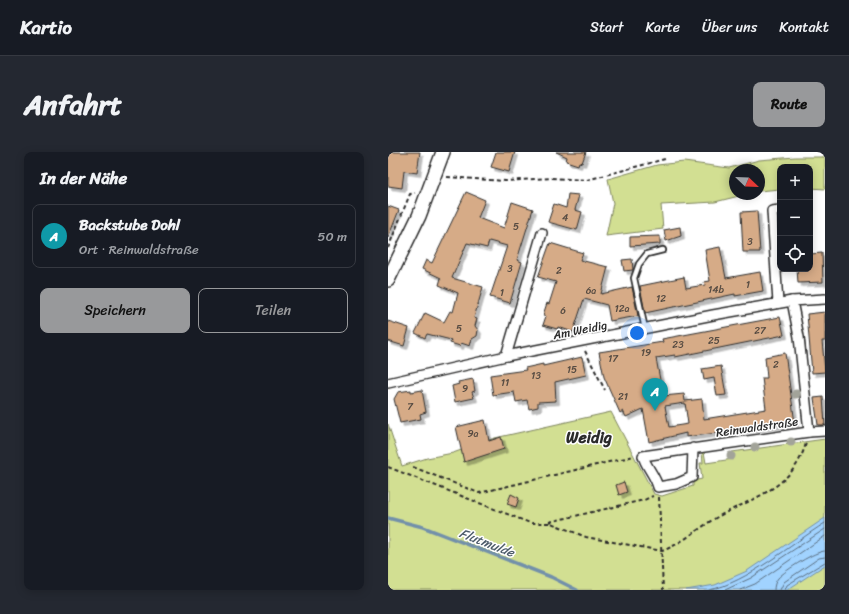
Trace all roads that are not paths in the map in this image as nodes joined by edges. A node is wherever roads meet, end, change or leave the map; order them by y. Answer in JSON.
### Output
{"nodes":[{"id":1,"x":443,"y":152,"type":"edge"},
{"id":2,"x":777,"y":210,"type":"edge"},
{"id":3,"x":542,"y":233,"type":"dead end"},
{"id":4,"x":663,"y":250,"type":"dead end"},
{"id":5,"x":388,"y":280,"type":"edge"},
{"id":6,"x":825,"y":299,"type":"edge"},
{"id":7,"x":792,"y":301,"type":"junction"},
{"id":8,"x":778,"y":303,"type":"junction"},
{"id":9,"x":646,"y":329,"type":"junction"},
{"id":10,"x":506,"y":356,"type":"junction"},
{"id":11,"x":388,"y":382,"type":"edge"},
{"id":12,"x":825,"y":430,"type":"edge"},
{"id":13,"x":809,"y":432,"type":"junction"},
{"id":14,"x":693,"y":448,"type":"junction"}],
"edges":[{"from":1,"to":5,"type":"main road"},
{"from":2,"to":8,"type":"street"},
{"from":3,"to":10,"type":"street"},
{"from":4,"to":9,"type":"lane"},
{"from":6,"to":7,"type":"street","name":"Am Weidig"},
{"from":7,"to":8,"type":"street","name":"Am Weidig"},
{"from":7,"to":13,"type":"street"},
{"from":8,"to":9,"type":"street","name":"Am Weidig"},
{"from":9,"to":10,"type":"street","name":"Am Weidig"},
{"from":10,"to":11,"type":"street","name":"Am Weidig"},
{"from":12,"to":13,"type":"street","name":"Reinwaldstraße"},
{"from":13,"to":14,"type":"street","name":"Reinwaldstraße"},
{"from":14,"to":14,"type":"street","name":"Reinwaldstraße"}]}
